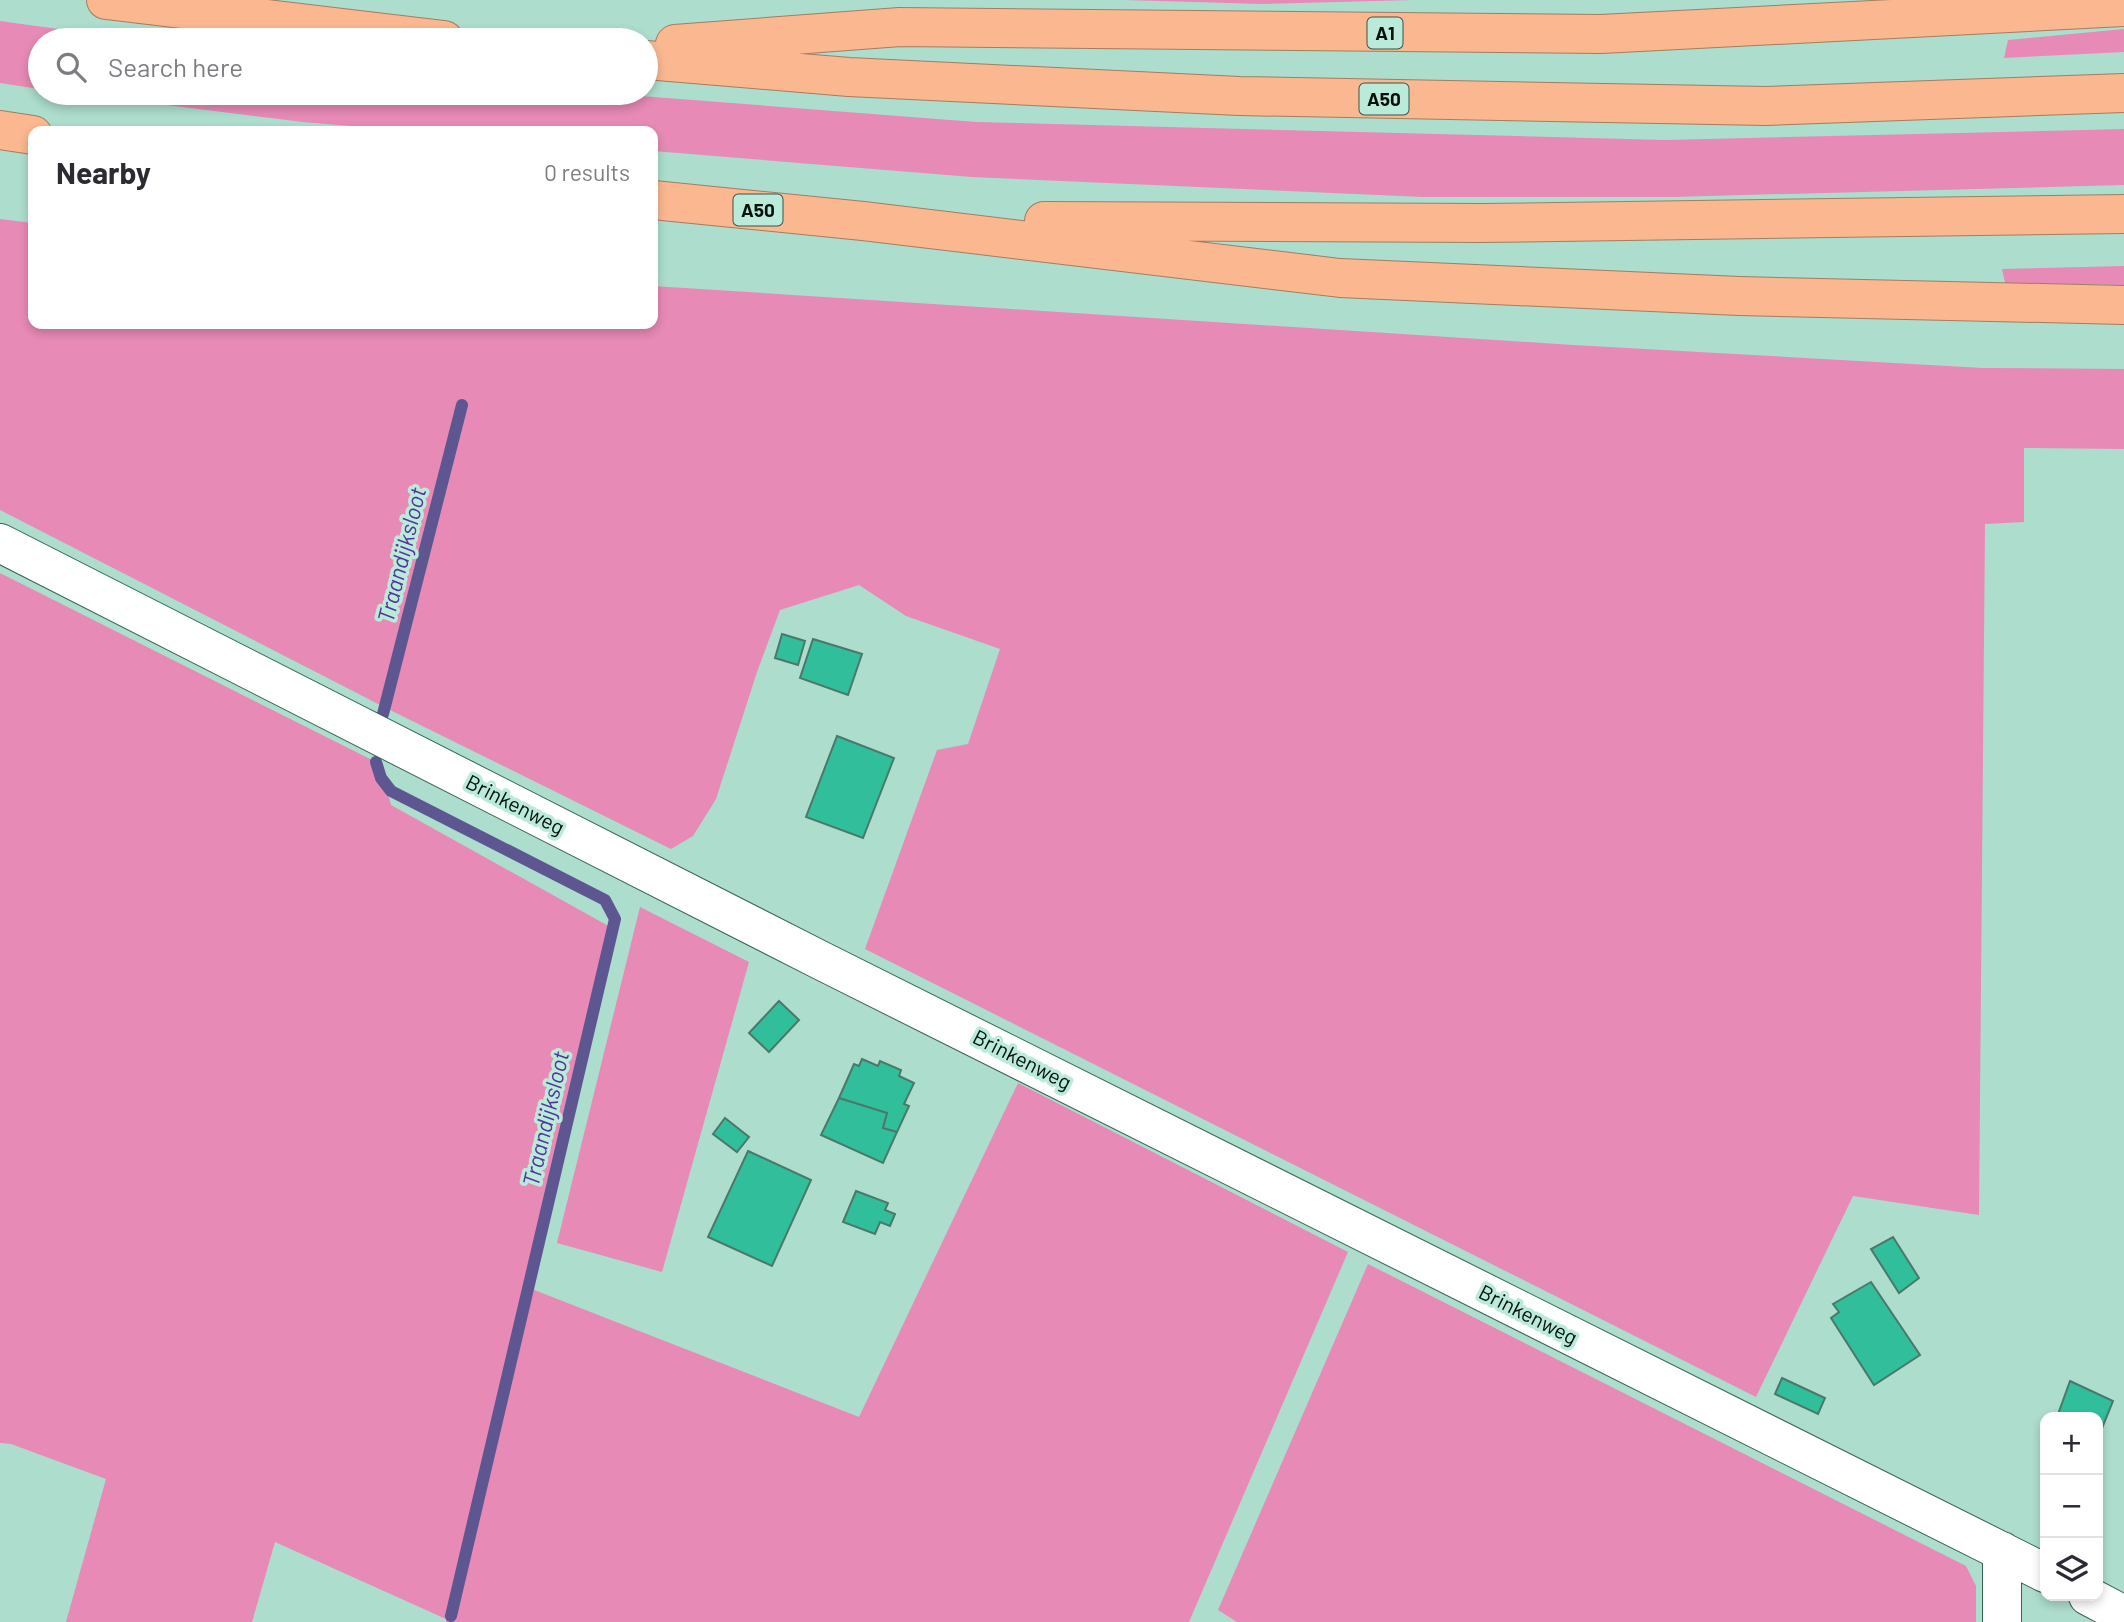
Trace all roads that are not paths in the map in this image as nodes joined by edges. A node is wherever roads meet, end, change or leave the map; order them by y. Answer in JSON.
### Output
{"nodes":[{"id":1,"x":106,"y":0,"type":"edge"},
{"id":2,"x":2124,"y":7,"type":"edge"},
{"id":3,"x":343,"y":28,"type":"edge"},
{"id":4,"x":658,"y":45,"type":"edge"},
{"id":5,"x":658,"y":61,"type":"edge"},
{"id":6,"x":2124,"y":93,"type":"edge"},
{"id":7,"x":0,"y":130,"type":"edge"},
{"id":8,"x":28,"y":134,"type":"edge"},
{"id":9,"x":658,"y":200,"type":"edge"},
{"id":10,"x":2124,"y":214,"type":"edge"},
{"id":11,"x":863,"y":221,"type":"junction"},
{"id":12,"x":2124,"y":305,"type":"edge"},
{"id":13,"x":0,"y":542,"type":"edge"},
{"id":14,"x":2002,"y":1551,"type":"junction"},
{"id":15,"x":2040,"y":1570,"type":"edge"},
{"id":16,"x":2097,"y":1601,"type":"edge"},
{"id":17,"x":2124,"y":1615,"type":"edge"},
{"id":18,"x":2002,"y":1622,"type":"edge"}],
"edges":[{"from":1,"to":3,"type":"highway"},
{"from":2,"to":4,"type":"highway","number":"A1"},
{"from":5,"to":6,"type":"highway","number":"A50"},
{"from":7,"to":8,"type":"highway"},
{"from":9,"to":11,"type":"highway","number":"A50"},
{"from":10,"to":11,"type":"highway","number":"A50"},
{"from":11,"to":12,"type":"highway","number":"A50"},
{"from":13,"to":14,"type":"street","name":"Brinkenweg"},
{"from":14,"to":15,"type":"street","name":"Brinkenweg"},
{"from":14,"to":18,"type":"street"},
{"from":16,"to":17,"type":"street"}]}
